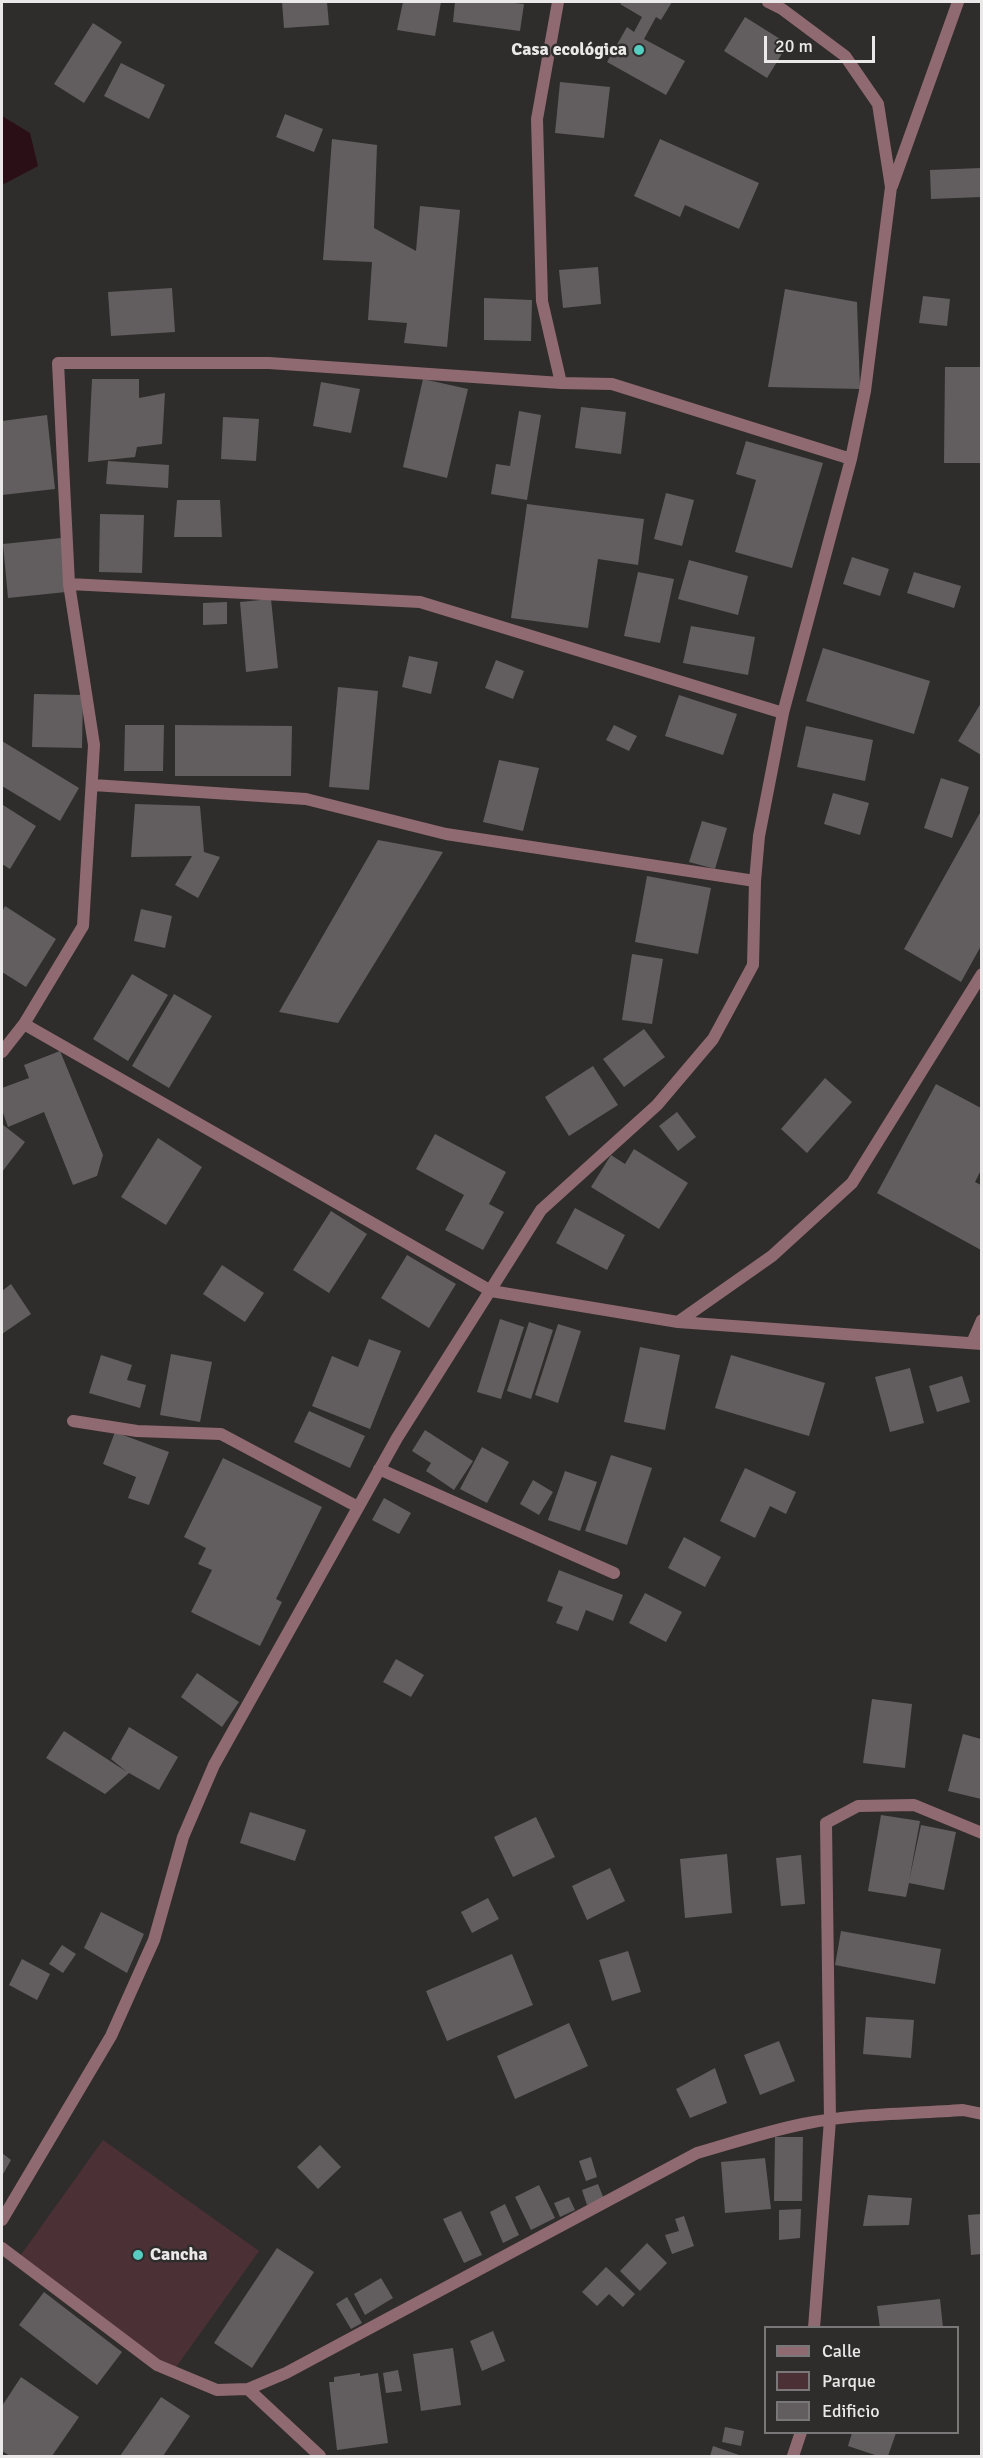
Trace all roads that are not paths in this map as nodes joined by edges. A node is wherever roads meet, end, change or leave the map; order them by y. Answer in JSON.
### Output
{"nodes":[{"id":1,"x":558,"y":2,"type":"edge"},
{"id":2,"x":768,"y":2,"type":"edge"},
{"id":3,"x":958,"y":2,"type":"edge"},
{"id":4,"x":891,"y":187,"type":"junction"},
{"id":5,"x":561,"y":383,"type":"junction"},
{"id":6,"x":851,"y":459,"type":"junction"},
{"id":7,"x":69,"y":584,"type":"junction"},
{"id":8,"x":783,"y":713,"type":"junction"},
{"id":9,"x":93,"y":785,"type":"junction"},
{"id":10,"x":755,"y":881,"type":"junction"},
{"id":11,"x":981,"y":974,"type":"edge"},
{"id":12,"x":24,"y":1024,"type":"junction"},
{"id":13,"x":2,"y":1052,"type":"edge"},
{"id":14,"x":490,"y":1291,"type":"junction"},
{"id":15,"x":981,"y":1320,"type":"edge"},
{"id":16,"x":678,"y":1322,"type":"junction"},
{"id":17,"x":977,"y":1344,"type":"edge"},
{"id":18,"x":73,"y":1421,"type":"dead end"},
{"id":19,"x":379,"y":1469,"type":"junction"},
{"id":20,"x":358,"y":1507,"type":"junction"},
{"id":21,"x":614,"y":1573,"type":"dead end"},
{"id":22,"x":981,"y":1833,"type":"edge"},
{"id":23,"x":981,"y":2114,"type":"edge"},
{"id":24,"x":830,"y":2120,"type":"junction"},
{"id":25,"x":2,"y":2220,"type":"edge"},
{"id":26,"x":2,"y":2248,"type":"edge"},
{"id":27,"x":813,"y":2326,"type":"edge"},
{"id":28,"x":248,"y":2389,"type":"junction"},
{"id":29,"x":801,"y":2434,"type":"edge"},
{"id":30,"x":320,"y":2457,"type":"edge"},
{"id":31,"x":793,"y":2457,"type":"edge"}],
"edges":[{"from":1,"to":5,"type":"street"},
{"from":2,"to":4,"type":"street"},
{"from":3,"to":4,"type":"street"},
{"from":4,"to":6,"type":"street"},
{"from":5,"to":6,"type":"street"},
{"from":5,"to":7,"type":"street"},
{"from":6,"to":8,"type":"street"},
{"from":7,"to":8,"type":"street"},
{"from":7,"to":9,"type":"street"},
{"from":8,"to":10,"type":"street"},
{"from":9,"to":10,"type":"street"},
{"from":9,"to":12,"type":"street"},
{"from":10,"to":14,"type":"street"},
{"from":11,"to":16,"type":"street"},
{"from":12,"to":13,"type":"street"},
{"from":12,"to":14,"type":"street"},
{"from":14,"to":16,"type":"street"},
{"from":14,"to":19,"type":"street"},
{"from":15,"to":17,"type":"street"},
{"from":16,"to":17,"type":"street"},
{"from":18,"to":20,"type":"street"},
{"from":19,"to":20,"type":"street"},
{"from":19,"to":21,"type":"street"},
{"from":20,"to":25,"type":"street"},
{"from":22,"to":24,"type":"street"},
{"from":23,"to":24,"type":"street"},
{"from":24,"to":27,"type":"street"},
{"from":24,"to":28,"type":"street"},
{"from":26,"to":28,"type":"street"},
{"from":28,"to":30,"type":"street"},
{"from":29,"to":31,"type":"street"}]}
